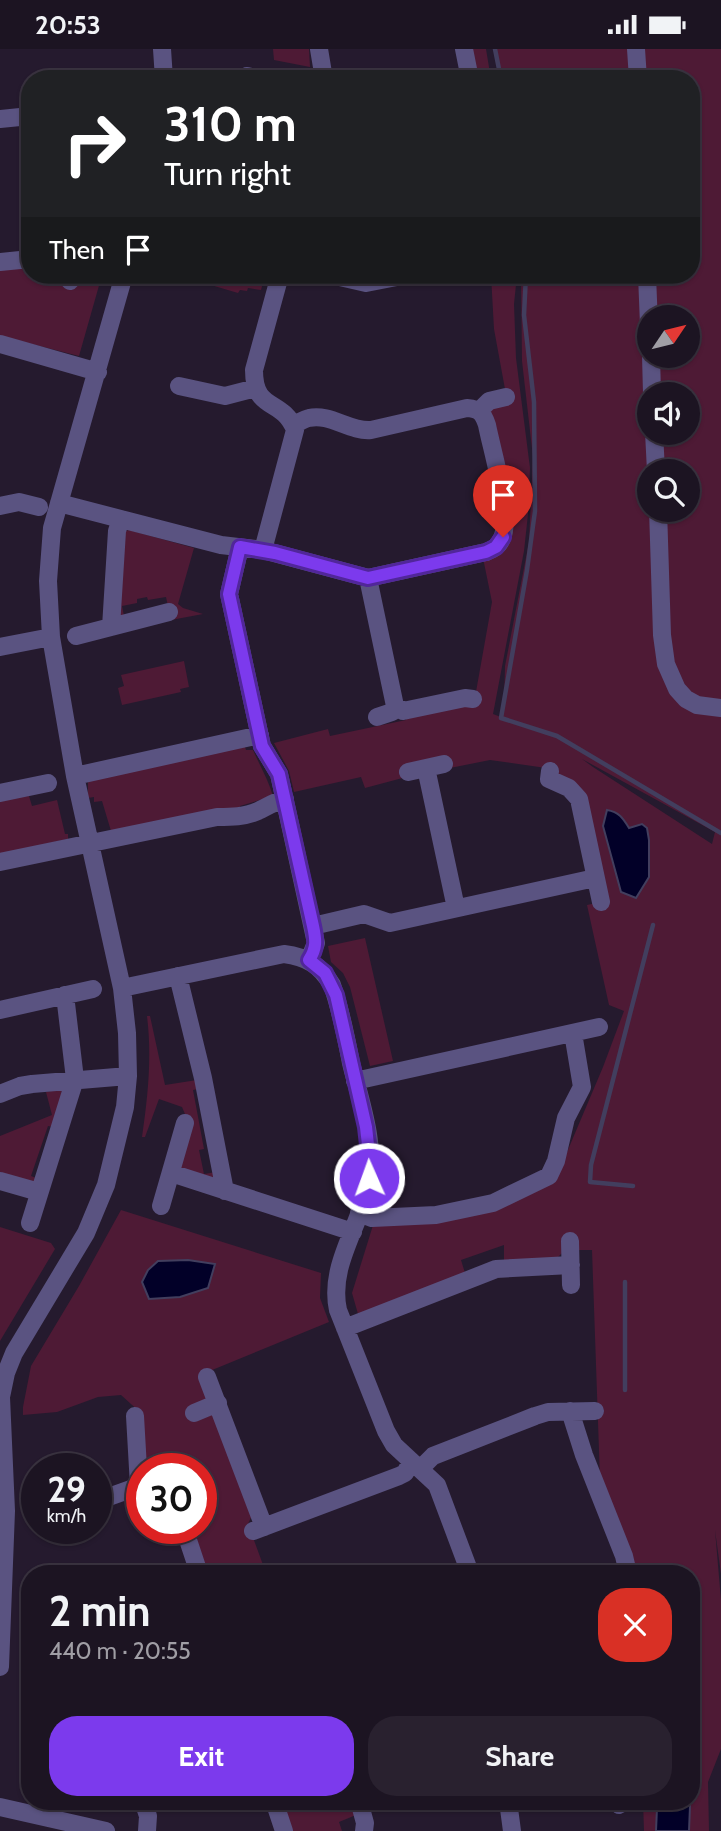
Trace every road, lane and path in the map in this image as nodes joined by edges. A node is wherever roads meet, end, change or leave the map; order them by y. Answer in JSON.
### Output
{"nodes":[{"id":1,"x":162,"y":49,"type":"edge"},
{"id":2,"x":319,"y":49,"type":"edge"},
{"id":3,"x":464,"y":49,"type":"edge"},
{"id":4,"x":636,"y":49,"type":"edge"},
{"id":5,"x":163,"y":70,"type":"edge"},
{"id":6,"x":322,"y":70,"type":"edge"},
{"id":7,"x":468,"y":70,"type":"edge"},
{"id":8,"x":637,"y":70,"type":"edge"},
{"id":9,"x":21,"y":117,"type":"edge"},
{"id":10,"x":0,"y":119,"type":"edge"},
{"id":11,"x":21,"y":260,"type":"edge"},
{"id":12,"x":0,"y":262,"type":"edge"},
{"id":13,"x":122,"y":284,"type":"edge"},
{"id":14,"x":278,"y":284,"type":"edge"},
{"id":15,"x":647,"y":284,"type":"edge"},
{"id":16,"x":648,"y":305,"type":"edge"},
{"id":17,"x":0,"y":344,"type":"edge"},
{"id":18,"x":98,"y":372,"type":"junction"},
{"id":19,"x":179,"y":386,"type":"dead end"},
{"id":20,"x":256,"y":388,"type":"junction"},
{"id":21,"x":506,"y":397,"type":"dead end"},
{"id":22,"x":479,"y":411,"type":"junction"},
{"id":23,"x":293,"y":425,"type":"junction"},
{"id":24,"x":59,"y":503,"type":"junction"},
{"id":25,"x":0,"y":506,"type":"edge"},
{"id":26,"x":39,"y":507,"type":"dead end"},
{"id":27,"x":121,"y":519,"type":"junction"},
{"id":28,"x":658,"y":522,"type":"edge"},
{"id":29,"x":240,"y":547,"type":"junction"},
{"id":30,"x":263,"y":550,"type":"junction"},
{"id":31,"x":368,"y":578,"type":"junction"},
{"id":32,"x":169,"y":612,"type":"dead end"},
{"id":33,"x":111,"y":627,"type":"junction"},
{"id":34,"x":76,"y":636,"type":"dead end"},
{"id":35,"x":51,"y":637,"type":"junction"},
{"id":36,"x":0,"y":647,"type":"edge"},
{"id":37,"x":473,"y":699,"type":"dead end"},
{"id":38,"x":395,"y":706,"type":"junction"},
{"id":39,"x":721,"y":708,"type":"edge"},
{"id":40,"x":377,"y":717,"type":"dead end"},
{"id":41,"x":260,"y":735,"type":"junction"},
{"id":42,"x":444,"y":764,"type":"dead end"},
{"id":43,"x":426,"y":768,"type":"junction"},
{"id":44,"x":550,"y":771,"type":"dead end"},
{"id":45,"x":408,"y":772,"type":"dead end"},
{"id":46,"x":75,"y":776,"type":"junction"},
{"id":47,"x":48,"y":783,"type":"dead end"},
{"id":48,"x":0,"y":793,"type":"edge"},
{"id":49,"x":285,"y":799,"type":"junction"},
{"id":50,"x":90,"y":843,"type":"junction"},
{"id":51,"x":0,"y":862,"type":"edge"},
{"id":52,"x":595,"y":877,"type":"junction"},
{"id":53,"x":601,"y":902,"type":"dead end"},
{"id":54,"x":456,"y":908,"type":"junction"},
{"id":55,"x":313,"y":926,"type":"junction"},
{"id":56,"x":309,"y":960,"type":"junction"},
{"id":57,"x":178,"y":976,"type":"junction"},
{"id":58,"x":122,"y":988,"type":"junction"},
{"id":59,"x":93,"y":989,"type":"dead end"},
{"id":60,"x":65,"y":995,"type":"junction"},
{"id":61,"x":0,"y":1010,"type":"edge"},
{"id":62,"x":599,"y":1027,"type":"dead end"},
{"id":63,"x":573,"y":1033,"type":"junction"},
{"id":64,"x":128,"y":1076,"type":"junction"},
{"id":65,"x":75,"y":1079,"type":"junction"},
{"id":66,"x":355,"y":1080,"type":"junction"},
{"id":67,"x":0,"y":1094,"type":"edge"},
{"id":68,"x":185,"y":1123,"type":"dead end"},
{"id":69,"x":171,"y":1173,"type":"junction"},
{"id":70,"x":0,"y":1181,"type":"edge"},
{"id":71,"x":225,"y":1191,"type":"junction"},
{"id":72,"x":39,"y":1192,"type":"junction"},
{"id":73,"x":161,"y":1206,"type":"dead end"},
{"id":74,"x":359,"y":1213,"type":"junction"},
{"id":75,"x":30,"y":1223,"type":"dead end"},
{"id":76,"x":353,"y":1232,"type":"junction"},
{"id":77,"x":570,"y":1241,"type":"dead end"},
{"id":78,"x":571,"y":1265,"type":"junction"},
{"id":79,"x":571,"y":1285,"type":"dead end"},
{"id":80,"x":345,"y":1328,"type":"junction"},
{"id":81,"x":207,"y":1377,"type":"dead end"},
{"id":82,"x":1,"y":1397,"type":"edge"},
{"id":83,"x":218,"y":1403,"type":"junction"},
{"id":84,"x":570,"y":1411,"type":"junction"},
{"id":85,"x":595,"y":1411,"type":"dead end"},
{"id":86,"x":194,"y":1413,"type":"dead end"},
{"id":87,"x":135,"y":1416,"type":"dead end"},
{"id":88,"x":138,"y":1453,"type":"edge"},
{"id":89,"x":416,"y":1465,"type":"junction"},
{"id":90,"x":190,"y":1544,"type":"edge"},
{"id":91,"x":197,"y":1565,"type":"edge"},
{"id":92,"x":467,"y":1565,"type":"edge"},
{"id":93,"x":626,"y":1565,"type":"edge"},
{"id":94,"x":0,"y":1651,"type":"edge"},
{"id":95,"x":0,"y":1667,"type":"edge"},
{"id":96,"x":0,"y":1807,"type":"edge"},
{"id":97,"x":146,"y":1810,"type":"edge"},
{"id":98,"x":277,"y":1810,"type":"edge"},
{"id":99,"x":362,"y":1810,"type":"edge"},
{"id":100,"x":509,"y":1810,"type":"edge"},
{"id":101,"x":106,"y":1831,"type":"edge"},
{"id":102,"x":148,"y":1831,"type":"edge"},
{"id":103,"x":284,"y":1831,"type":"edge"},
{"id":104,"x":364,"y":1831,"type":"edge"},
{"id":105,"x":512,"y":1831,"type":"edge"}],
"edges":[{"from":1,"to":5,"type":"street"},
{"from":2,"to":6,"type":"street"},
{"from":3,"to":7,"type":"street"},
{"from":4,"to":8,"type":"street"},
{"from":9,"to":10,"type":"street"},
{"from":11,"to":12,"type":"street"},
{"from":13,"to":18,"type":"street"},
{"from":14,"to":20,"type":"street"},
{"from":15,"to":16,"type":"street"},
{"from":17,"to":18,"type":"street"},
{"from":18,"to":24,"type":"street"},
{"from":19,"to":20,"type":"street"},
{"from":20,"to":23,"type":"street"},
{"from":21,"to":22,"type":"street"},
{"from":22,"to":23,"type":"street"},
{"from":22,"to":31,"type":"street"},
{"from":23,"to":30,"type":"street"},
{"from":24,"to":27,"type":"street"},
{"from":24,"to":35,"type":"street"},
{"from":25,"to":26,"type":"street"},
{"from":27,"to":29,"type":"street"},
{"from":27,"to":33,"type":"street"},
{"from":28,"to":39,"type":"street"},
{"from":29,"to":30,"type":"street"},
{"from":29,"to":41,"type":"street"},
{"from":30,"to":31,"type":"street"},
{"from":31,"to":38,"type":"street"},
{"from":32,"to":33,"type":"street"},
{"from":33,"to":34,"type":"street"},
{"from":35,"to":36,"type":"street"},
{"from":35,"to":46,"type":"street"},
{"from":37,"to":38,"type":"street"},
{"from":38,"to":40,"type":"street"},
{"from":41,"to":46,"type":"street"},
{"from":41,"to":49,"type":"street"},
{"from":42,"to":43,"type":"street"},
{"from":43,"to":45,"type":"street"},
{"from":43,"to":54,"type":"street"},
{"from":44,"to":52,"type":"street"},
{"from":46,"to":50,"type":"street"},
{"from":47,"to":48,"type":"street"},
{"from":49,"to":50,"type":"street"},
{"from":49,"to":55,"type":"street"},
{"from":50,"to":51,"type":"street"},
{"from":50,"to":58,"type":"street"},
{"from":52,"to":53,"type":"street"},
{"from":52,"to":54,"type":"street"},
{"from":54,"to":55,"type":"street"},
{"from":55,"to":56,"type":"street"},
{"from":56,"to":57,"type":"street"},
{"from":56,"to":66,"type":"street"},
{"from":57,"to":58,"type":"street"},
{"from":57,"to":71,"type":"street"},
{"from":58,"to":64,"type":"street"},
{"from":59,"to":60,"type":"street"},
{"from":60,"to":61,"type":"street"},
{"from":60,"to":65,"type":"street"},
{"from":62,"to":63,"type":"street"},
{"from":63,"to":66,"type":"street"},
{"from":63,"to":74,"type":"street"},
{"from":64,"to":65,"type":"street"},
{"from":64,"to":82,"type":"street"},
{"from":65,"to":67,"type":"street"},
{"from":65,"to":72,"type":"street"},
{"from":66,"to":74,"type":"street"},
{"from":68,"to":69,"type":"street"},
{"from":69,"to":71,"type":"street"},
{"from":69,"to":73,"type":"street"},
{"from":70,"to":72,"type":"street"},
{"from":71,"to":76,"type":"street"},
{"from":72,"to":75,"type":"street"},
{"from":74,"to":76,"type":"street"},
{"from":76,"to":80,"type":"street"},
{"from":77,"to":78,"type":"street"},
{"from":78,"to":79,"type":"street"},
{"from":78,"to":80,"type":"street"},
{"from":80,"to":89,"type":"street"},
{"from":81,"to":83,"type":"street"},
{"from":82,"to":94,"type":"street"},
{"from":83,"to":86,"type":"street"},
{"from":83,"to":89,"type":"street"},
{"from":84,"to":85,"type":"street"},
{"from":84,"to":89,"type":"street"},
{"from":84,"to":93,"type":"street"},
{"from":87,"to":88,"type":"street"},
{"from":89,"to":92,"type":"street"},
{"from":90,"to":91,"type":"street"},
{"from":94,"to":95,"type":"street"},
{"from":96,"to":101,"type":"street"},
{"from":97,"to":102,"type":"street"},
{"from":98,"to":103,"type":"street"},
{"from":99,"to":104,"type":"street"},
{"from":100,"to":105,"type":"street"}]}
